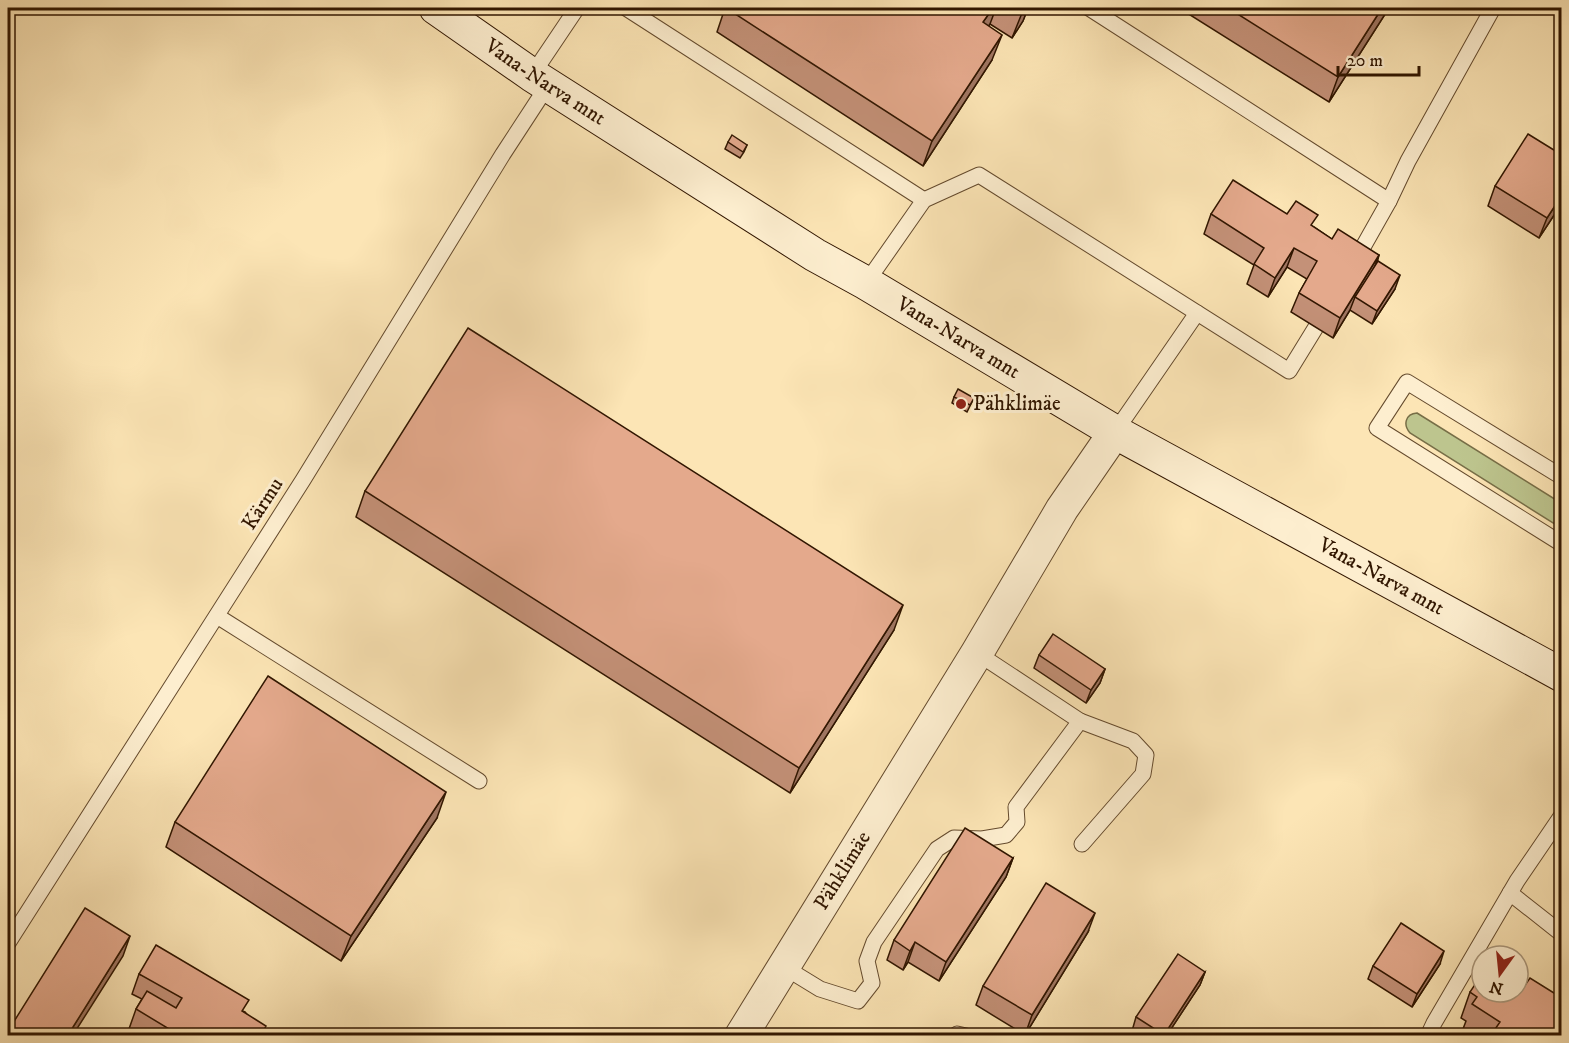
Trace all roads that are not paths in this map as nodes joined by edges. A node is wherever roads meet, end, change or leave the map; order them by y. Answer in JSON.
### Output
{"nodes":[{"id":1,"x":436,"y":8,"type":"edge"},
{"id":2,"x":578,"y":8,"type":"edge"},
{"id":3,"x":626,"y":8,"type":"edge"},
{"id":4,"x":1089,"y":8,"type":"edge"},
{"id":5,"x":1493,"y":8,"type":"edge"},
{"id":6,"x":540,"y":80,"type":"junction"},
{"id":7,"x":924,"y":200,"type":"junction"},
{"id":8,"x":1389,"y":201,"type":"junction"},
{"id":9,"x":1354,"y":264,"type":"edge"},
{"id":10,"x":866,"y":283,"type":"junction"},
{"id":11,"x":1197,"y":313,"type":"junction"},
{"id":12,"x":1316,"y":327,"type":"dead end"},
{"id":13,"x":1115,"y":432,"type":"junction"},
{"id":14,"x":1562,"y":477,"type":"edge"},
{"id":15,"x":1562,"y":544,"type":"edge"},
{"id":16,"x":217,"y":616,"type":"junction"},
{"id":17,"x":977,"y":653,"type":"junction"},
{"id":18,"x":1562,"y":675,"type":"edge"},
{"id":19,"x":1080,"y":721,"type":"junction"},
{"id":20,"x":479,"y":781,"type":"dead end"},
{"id":21,"x":1562,"y":815,"type":"edge"},
{"id":22,"x":1082,"y":843,"type":"dead end"},
{"id":23,"x":1510,"y":893,"type":"junction"},
{"id":24,"x":1562,"y":934,"type":"edge"},
{"id":25,"x":8,"y":943,"type":"edge"},
{"id":26,"x":784,"y":967,"type":"junction"},
{"id":27,"x":741,"y":1035,"type":"edge"},
{"id":28,"x":955,"y":1035,"type":"edge"},
{"id":29,"x":966,"y":1035,"type":"edge"},
{"id":30,"x":1428,"y":1035,"type":"edge"}],
"edges":[{"from":1,"to":6,"type":"main road","name":"Vana-Narva mnt"},
{"from":2,"to":6,"type":"lane","name":"Kärmu"},
{"from":3,"to":7,"type":"lane"},
{"from":4,"to":8,"type":"lane"},
{"from":5,"to":8,"type":"lane"},
{"from":6,"to":10,"type":"main road","name":"Vana-Narva mnt"},
{"from":6,"to":16,"type":"lane","name":"Kärmu"},
{"from":7,"to":10,"type":"lane"},
{"from":7,"to":11,"type":"lane"},
{"from":8,"to":9,"type":"lane"},
{"from":10,"to":13,"type":"main road","name":"Vana-Narva mnt"},
{"from":11,"to":12,"type":"lane"},
{"from":11,"to":13,"type":"lane"},
{"from":13,"to":17,"type":"street","name":"Pähklimäe"},
{"from":13,"to":18,"type":"main road","name":"Vana-Narva mnt"},
{"from":14,"to":15,"type":"lane"},
{"from":16,"to":20,"type":"lane"},
{"from":16,"to":25,"type":"lane","name":"Kärmu"},
{"from":17,"to":19,"type":"lane"},
{"from":17,"to":26,"type":"street","name":"Pähklimäe"},
{"from":19,"to":22,"type":"lane"},
{"from":19,"to":26,"type":"lane"},
{"from":21,"to":23,"type":"lane"},
{"from":23,"to":24,"type":"lane"},
{"from":23,"to":30,"type":"lane"},
{"from":26,"to":27,"type":"street","name":"Pähklimäe"},
{"from":28,"to":29,"type":"lane"}]}
